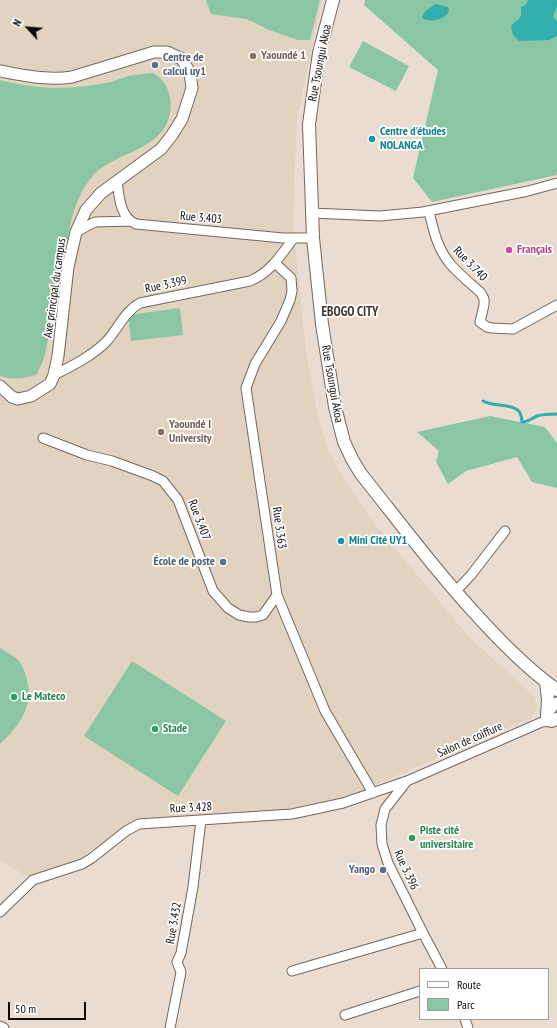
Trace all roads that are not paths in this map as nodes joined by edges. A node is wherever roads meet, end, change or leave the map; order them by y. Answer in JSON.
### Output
{"nodes":[{"id":1,"x":333,"y":0,"type":"edge"},
{"id":2,"x":0,"y":71,"type":"edge"},
{"id":3,"x":117,"y":181,"type":"junction"},
{"id":4,"x":557,"y":183,"type":"edge"},
{"id":5,"x":429,"y":211,"type":"junction"},
{"id":6,"x":312,"y":213,"type":"junction"},
{"id":7,"x":130,"y":221,"type":"junction"},
{"id":8,"x":76,"y":232,"type":"junction"},
{"id":9,"x":313,"y":238,"type":"junction"},
{"id":10,"x":293,"y":239,"type":"junction"},
{"id":11,"x":275,"y":263,"type":"junction"},
{"id":12,"x":557,"y":305,"type":"edge"},
{"id":13,"x":54,"y":375,"type":"junction"},
{"id":14,"x":0,"y":386,"type":"edge"},
{"id":15,"x":43,"y":438,"type":"dead end"},
{"id":16,"x":505,"y":531,"type":"dead end"},
{"id":17,"x":455,"y":592,"type":"junction"},
{"id":18,"x":277,"y":595,"type":"junction"},
{"id":19,"x":546,"y":682,"type":"junction"},
{"id":20,"x":557,"y":693,"type":"edge"},
{"id":21,"x":551,"y":719,"type":"edge"},
{"id":22,"x":407,"y":781,"type":"junction"},
{"id":23,"x":373,"y":793,"type":"junction"},
{"id":24,"x":201,"y":820,"type":"junction"},
{"id":25,"x":0,"y":912,"type":"edge"},
{"id":26,"x":423,"y":933,"type":"junction"},
{"id":27,"x":441,"y":968,"type":"edge"},
{"id":28,"x":292,"y":971,"type":"dead end"},
{"id":29,"x":419,"y":991,"type":"edge"},
{"id":30,"x":345,"y":1015,"type":"dead end"},
{"id":31,"x":0,"y":1026,"type":"edge"},
{"id":32,"x":4,"y":1028,"type":"edge"},
{"id":33,"x":170,"y":1028,"type":"edge"}],
"edges":[{"from":1,"to":6,"type":"main road","name":"Rue Tsoungui Akoa"},
{"from":2,"to":3,"type":"street","name":"Axe principal du campus"},
{"from":3,"to":7,"type":"street"},
{"from":3,"to":8,"type":"street","name":"Axe principal du campus"},
{"from":4,"to":5,"type":"street"},
{"from":5,"to":6,"type":"street"},
{"from":5,"to":12,"type":"street","name":"Rue 3.740"},
{"from":6,"to":9,"type":"main road","name":"Rue Tsoungui Akoa"},
{"from":7,"to":8,"type":"street","name":"Rue 3.403"},
{"from":7,"to":10,"type":"street","name":"Rue 3.403"},
{"from":8,"to":13,"type":"street","name":"Axe principal du campus"},
{"from":9,"to":10,"type":"street","name":"Rue 3.403"},
{"from":9,"to":17,"type":"main road","name":"Rue Tsoungui Akoa"},
{"from":10,"to":11,"type":"street","name":"Rue 3.399"},
{"from":11,"to":13,"type":"street","name":"Rue 3.399"},
{"from":11,"to":18,"type":"street","name":"Rue 3.363"},
{"from":13,"to":14,"type":"street","name":"Axe principal du campus"},
{"from":15,"to":18,"type":"street","name":"Rue 3.407"},
{"from":16,"to":17,"type":"street"},
{"from":17,"to":19,"type":"main road","name":"Rue Tsoungui Akoa"},
{"from":18,"to":23,"type":"street","name":"Rue 3.363"},
{"from":19,"to":20,"type":"main road","name":"Rue Tsoungui Akoa"},
{"from":19,"to":21,"type":"main road"},
{"from":20,"to":21,"type":"street"},
{"from":21,"to":22,"type":"street","name":"Salon de coiffure"},
{"from":22,"to":23,"type":"street","name":"Rue 3.428"},
{"from":22,"to":26,"type":"street","name":"Rue 3.396"},
{"from":23,"to":24,"type":"street","name":"Rue 3.428"},
{"from":24,"to":25,"type":"street","name":"Rue 3.428"},
{"from":24,"to":33,"type":"street","name":"Rue 3.432"},
{"from":26,"to":27,"type":"street","name":"Rue 3.396"},
{"from":26,"to":28,"type":"street"},
{"from":29,"to":30,"type":"street"},
{"from":31,"to":32,"type":"street"}]}
